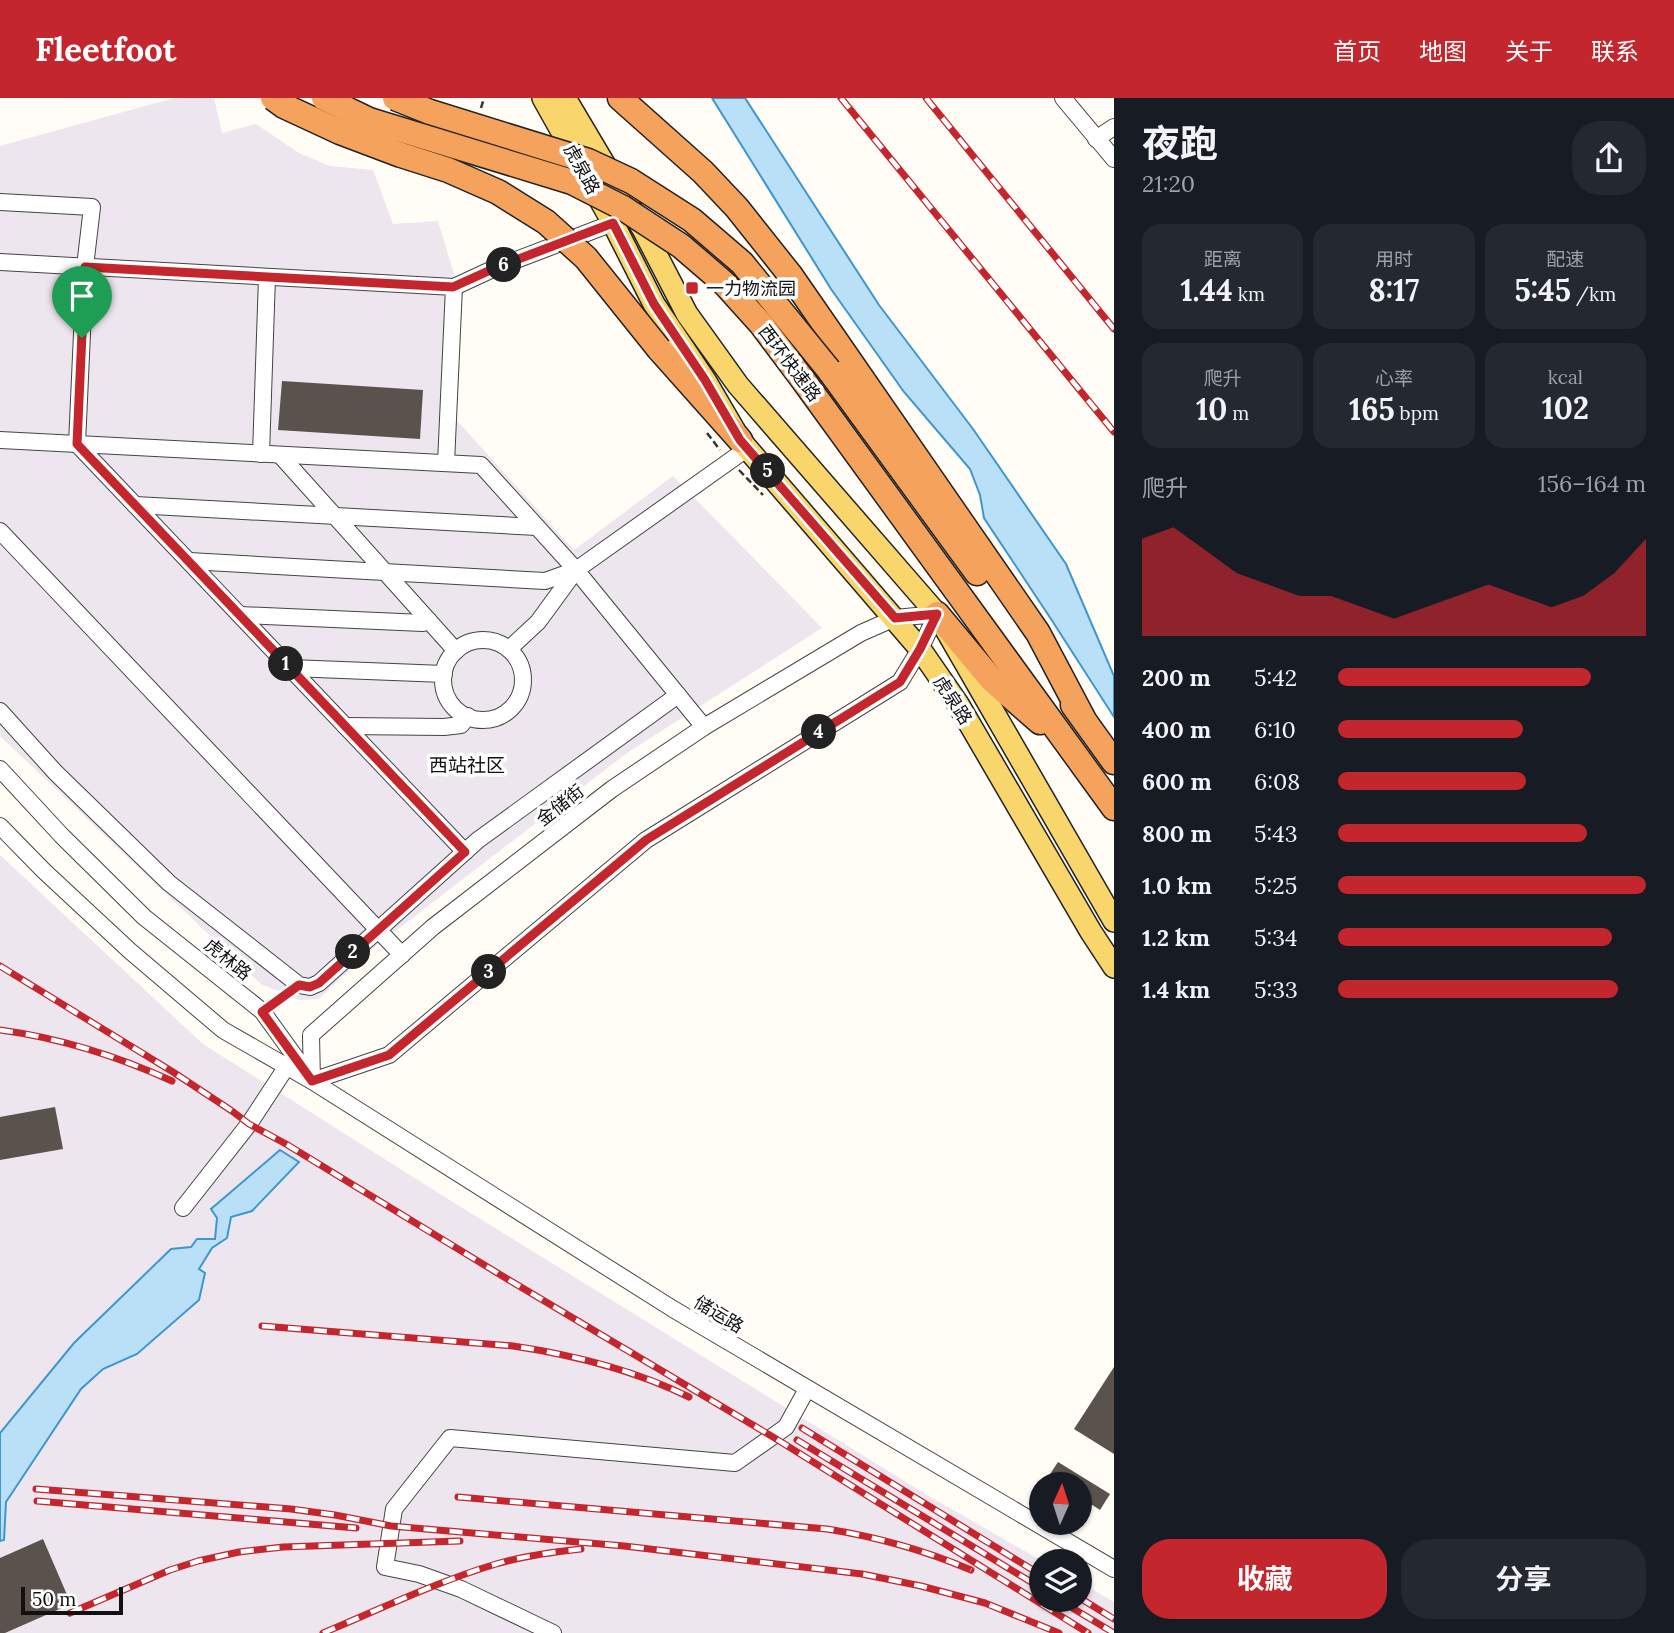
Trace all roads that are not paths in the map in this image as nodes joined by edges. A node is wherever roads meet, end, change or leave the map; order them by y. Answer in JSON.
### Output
{"nodes":[{"id":1,"x":273,"y":98,"type":"edge"},
{"id":2,"x":324,"y":98,"type":"edge"},
{"id":3,"x":395,"y":98,"type":"edge"},
{"id":4,"x":544,"y":98,"type":"edge"},
{"id":5,"x":565,"y":98,"type":"edge"},
{"id":6,"x":620,"y":98,"type":"edge"},
{"id":7,"x":1063,"y":98,"type":"edge"},
{"id":8,"x":1114,"y":127,"type":"edge"},
{"id":9,"x":1097,"y":139,"type":"junction"},
{"id":10,"x":1114,"y":159,"type":"edge"},
{"id":11,"x":0,"y":202,"type":"edge"},
{"id":12,"x":613,"y":223,"type":"junction"},
{"id":13,"x":0,"y":262,"type":"edge"},
{"id":14,"x":85,"y":267,"type":"junction"},
{"id":15,"x":267,"y":277,"type":"junction"},
{"id":16,"x":453,"y":287,"type":"junction"},
{"id":17,"x":0,"y":440,"type":"edge"},
{"id":18,"x":77,"y":444,"type":"junction"},
{"id":19,"x":744,"y":444,"type":"junction"},
{"id":20,"x":261,"y":454,"type":"junction"},
{"id":21,"x":281,"y":455,"type":"junction"},
{"id":22,"x":446,"y":463,"type":"junction"},
{"id":23,"x":135,"y":505,"type":"junction"},
{"id":24,"x":335,"y":516,"type":"junction"},
{"id":25,"x":537,"y":527,"type":"junction"},
{"id":26,"x":0,"y":531,"type":"edge"},
{"id":27,"x":189,"y":561,"type":"junction"},
{"id":28,"x":576,"y":570,"type":"junction"},
{"id":29,"x":385,"y":572,"type":"junction"},
{"id":30,"x":937,"y":614,"type":"junction"},
{"id":31,"x":240,"y":615,"type":"junction"},
{"id":32,"x":895,"y":618,"type":"junction"},
{"id":33,"x":429,"y":621,"type":"junction"},
{"id":34,"x":509,"y":649,"type":"junction"},
{"id":35,"x":920,"y":649,"type":"junction"},
{"id":36,"x":456,"y":651,"type":"junction"},
{"id":37,"x":290,"y":668,"type":"junction"},
{"id":38,"x":444,"y":674,"type":"junction"},
{"id":39,"x":678,"y":695,"type":"junction"},
{"id":40,"x":0,"y":711,"type":"edge"},
{"id":41,"x":468,"y":716,"type":"junction"},
{"id":42,"x":1083,"y":718,"type":"junction"},
{"id":43,"x":345,"y":726,"type":"junction"},
{"id":44,"x":704,"y":727,"type":"junction"},
{"id":45,"x":1072,"y":750,"type":"junction"},
{"id":46,"x":1110,"y":757,"type":"edge"},
{"id":47,"x":0,"y":769,"type":"edge"},
{"id":48,"x":1114,"y":807,"type":"edge"},
{"id":49,"x":0,"y":825,"type":"edge"},
{"id":50,"x":465,"y":852,"type":"junction"},
{"id":51,"x":1114,"y":921,"type":"edge"},
{"id":52,"x":378,"y":929,"type":"junction"},
{"id":53,"x":402,"y":955,"type":"junction"},
{"id":54,"x":1114,"y":967,"type":"edge"},
{"id":55,"x":287,"y":1066,"type":"junction"},
{"id":56,"x":312,"y":1081,"type":"junction"},
{"id":57,"x":184,"y":1208,"type":"dead end"},
{"id":58,"x":807,"y":1389,"type":"junction"},
{"id":59,"x":1114,"y":1569,"type":"edge"},
{"id":60,"x":553,"y":1633,"type":"edge"}],
"edges":[{"from":1,"to":19,"type":"highway","bridge":true},
{"from":2,"to":45,"type":"highway","name":"西环快速路","bridge":true},
{"from":3,"to":42,"type":"highway","name":"西环快速路","bridge":true},
{"from":4,"to":12,"type":"main road","name":"虎泉路"},
{"from":5,"to":30,"type":"main road","name":"虎泉路"},
{"from":6,"to":42,"type":"highway"},
{"from":7,"to":9,"type":"street"},
{"from":8,"to":9,"type":"street"},
{"from":9,"to":10,"type":"street"},
{"from":11,"to":14,"type":"street"},
{"from":12,"to":16,"type":"street"},
{"from":12,"to":19,"type":"main road","name":"虎泉路"},
{"from":13,"to":14,"type":"street"},
{"from":14,"to":15,"type":"street"},
{"from":14,"to":18,"type":"street"},
{"from":15,"to":16,"type":"street"},
{"from":15,"to":20,"type":"street"},
{"from":16,"to":22,"type":"street"},
{"from":17,"to":18,"type":"street"},
{"from":18,"to":20,"type":"street"},
{"from":18,"to":23,"type":"street"},
{"from":19,"to":28,"type":"street"},
{"from":19,"to":32,"type":"main road","name":"虎泉路"},
{"from":20,"to":21,"type":"street"},
{"from":21,"to":22,"type":"street"},
{"from":21,"to":24,"type":"street"},
{"from":22,"to":25,"type":"street"},
{"from":23,"to":24,"type":"street"},
{"from":23,"to":27,"type":"street"},
{"from":24,"to":25,"type":"street"},
{"from":24,"to":29,"type":"street"},
{"from":25,"to":28,"type":"street"},
{"from":26,"to":52,"type":"street"},
{"from":27,"to":29,"type":"street"},
{"from":27,"to":31,"type":"street"},
{"from":28,"to":29,"type":"street"},
{"from":28,"to":34,"type":"street"},
{"from":28,"to":39,"type":"street"},
{"from":29,"to":33,"type":"street"},
{"from":30,"to":32,"type":"street","name":"金储街"},
{"from":30,"to":35,"type":"street"},
{"from":30,"to":45,"type":"highway"},
{"from":30,"to":51,"type":"main road","name":"虎泉路"},
{"from":31,"to":33,"type":"street"},
{"from":31,"to":37,"type":"street"},
{"from":32,"to":35,"type":"main road","name":"虎泉路"},
{"from":32,"to":44,"type":"street","name":"金储街"},
{"from":33,"to":36,"type":"street"},
{"from":34,"to":36,"type":"street"},
{"from":34,"to":41,"type":"street"},
{"from":35,"to":54,"type":"main road","name":"虎泉路"},
{"from":35,"to":56,"type":"street"},
{"from":36,"to":38,"type":"street"},
{"from":37,"to":38,"type":"street"},
{"from":37,"to":43,"type":"street"},
{"from":38,"to":41,"type":"street"},
{"from":39,"to":44,"type":"street"},
{"from":39,"to":50,"type":"street"},
{"from":40,"to":52,"type":"street"},
{"from":41,"to":43,"type":"street"},
{"from":42,"to":46,"type":"highway","name":"西环快速路"},
{"from":43,"to":50,"type":"street"},
{"from":44,"to":53,"type":"street","name":"金储街"},
{"from":45,"to":48,"type":"highway","name":"西环快速路"},
{"from":47,"to":56,"type":"street","name":"虎林路"},
{"from":49,"to":55,"type":"street"},
{"from":50,"to":52,"type":"street"},
{"from":52,"to":53,"type":"street"},
{"from":53,"to":56,"type":"street","name":"金储街"},
{"from":55,"to":56,"type":"street"},
{"from":55,"to":57,"type":"street"},
{"from":56,"to":58,"type":"street","name":"储运路"},
{"from":58,"to":59,"type":"street","name":"储运路"},
{"from":58,"to":60,"type":"street"}]}
